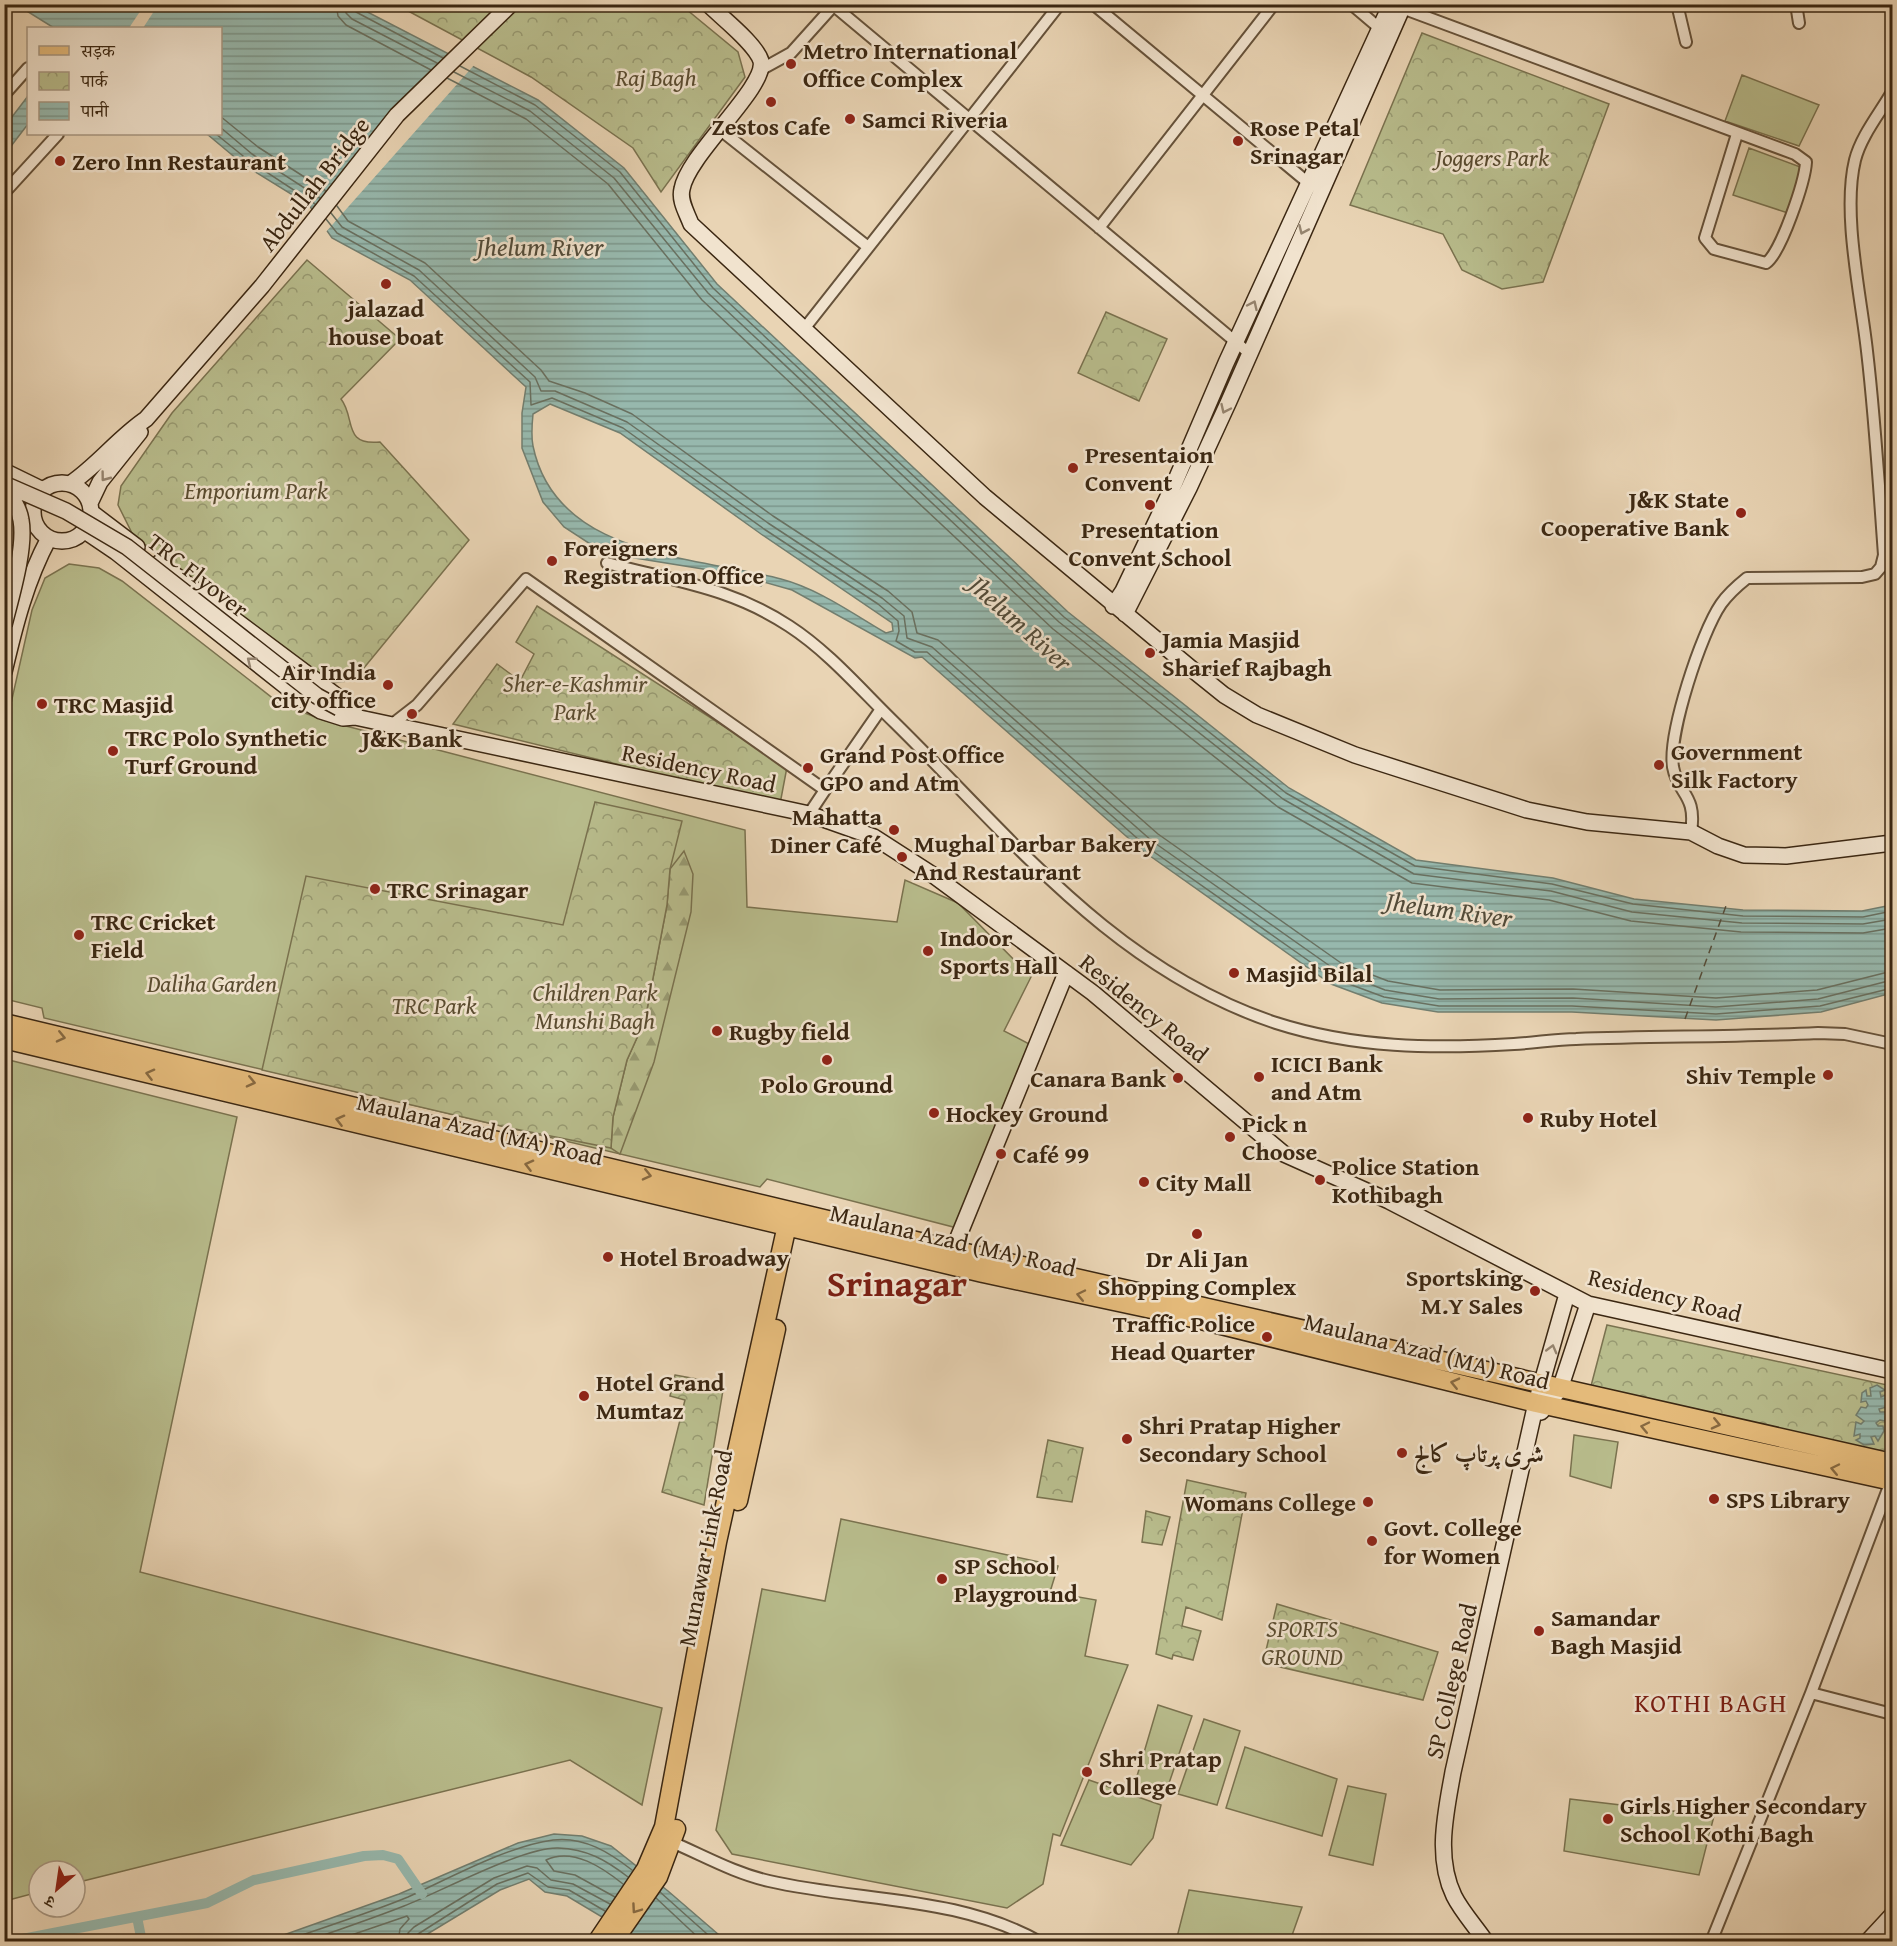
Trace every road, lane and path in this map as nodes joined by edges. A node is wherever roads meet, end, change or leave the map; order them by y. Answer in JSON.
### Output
{"nodes":[{"id":1,"x":511,"y":4,"type":"edge"},
{"id":2,"x":708,"y":4,"type":"edge"},
{"id":3,"x":1060,"y":4,"type":"edge"},
{"id":4,"x":1093,"y":4,"type":"edge"},
{"id":5,"x":1274,"y":4,"type":"edge"},
{"id":6,"x":1351,"y":4,"type":"edge"},
{"id":7,"x":1796,"y":4,"type":"edge"},
{"id":8,"x":835,"y":5,"type":"edge"},
{"id":9,"x":1678,"y":5,"type":"edge"},
{"id":10,"x":1399,"y":6,"type":"edge"},
{"id":11,"x":1799,"y":23,"type":"dead end"},
{"id":12,"x":1384,"y":32,"type":"junction"},
{"id":13,"x":1686,"y":42,"type":"dead end"},
{"id":14,"x":27,"y":69,"type":"edge"},
{"id":15,"x":760,"y":70,"type":"junction"},
{"id":16,"x":1893,"y":92,"type":"edge"},
{"id":17,"x":4,"y":95,"type":"edge"},
{"id":18,"x":1201,"y":95,"type":"junction"},
{"id":19,"x":969,"y":120,"type":"junction"},
{"id":20,"x":718,"y":128,"type":"junction"},
{"id":21,"x":1737,"y":134,"type":"junction"},
{"id":22,"x":57,"y":135,"type":"edge"},
{"id":23,"x":1314,"y":187,"type":"junction"},
{"id":24,"x":4,"y":193,"type":"edge"},
{"id":25,"x":1099,"y":228,"type":"junction"},
{"id":26,"x":867,"y":247,"type":"junction"},
{"id":27,"x":804,"y":329,"type":"junction"},
{"id":28,"x":1235,"y":343,"type":"junction"},
{"id":29,"x":1249,"y":353,"type":"junction"},
{"id":30,"x":146,"y":419,"type":"junction"},
{"id":31,"x":4,"y":471,"type":"edge"},
{"id":32,"x":70,"y":484,"type":"junction"},
{"id":33,"x":4,"y":485,"type":"edge"},
{"id":34,"x":43,"y":490,"type":"junction"},
{"id":35,"x":4,"y":501,"type":"edge"},
{"id":36,"x":90,"y":508,"type":"junction"},
{"id":37,"x":34,"y":520,"type":"junction"},
{"id":38,"x":85,"y":531,"type":"junction"},
{"id":39,"x":49,"y":538,"type":"junction"},
{"id":40,"x":1153,"y":544,"type":"junction"},
{"id":41,"x":607,"y":564,"type":"dead end"},
{"id":42,"x":4,"y":589,"type":"edge"},
{"id":43,"x":1119,"y":610,"type":"junction"},
{"id":44,"x":4,"y":625,"type":"edge"},
{"id":45,"x":4,"y":672,"type":"edge"},
{"id":46,"x":881,"y":709,"type":"junction"},
{"id":47,"x":355,"y":717,"type":"junction"},
{"id":48,"x":390,"y":726,"type":"junction"},
{"id":49,"x":825,"y":789,"type":"junction"},
{"id":50,"x":809,"y":814,"type":"junction"},
{"id":51,"x":1691,"y":832,"type":"junction"},
{"id":52,"x":1893,"y":843,"type":"edge"},
{"id":53,"x":1066,"y":973,"type":"junction"},
{"id":54,"x":4,"y":1023,"type":"edge"},
{"id":55,"x":4,"y":1039,"type":"edge"},
{"id":56,"x":1893,"y":1044,"type":"edge"},
{"id":57,"x":795,"y":1219,"type":"junction"},
{"id":58,"x":953,"y":1250,"type":"junction"},
{"id":59,"x":1567,"y":1294,"type":"junction"},
{"id":60,"x":1588,"y":1304,"type":"junction"},
{"id":61,"x":1893,"y":1371,"type":"edge"},
{"id":62,"x":1551,"y":1387,"type":"junction"},
{"id":63,"x":1542,"y":1404,"type":"junction"},
{"id":64,"x":1892,"y":1475,"type":"edge"},
{"id":65,"x":1811,"y":1693,"type":"junction"},
{"id":66,"x":1893,"y":1714,"type":"edge"},
{"id":67,"x":667,"y":1840,"type":"junction"},
{"id":68,"x":1893,"y":1915,"type":"edge"},
{"id":69,"x":606,"y":1939,"type":"edge"},
{"id":70,"x":1040,"y":1941,"type":"edge"},
{"id":71,"x":1486,"y":1941,"type":"edge"},
{"id":72,"x":1712,"y":1941,"type":"edge"},
{"id":73,"x":1868,"y":1941,"type":"edge"}],
"edges":[{"from":1,"to":30,"type":"main road","name":"Abdullah Bridge"},
{"from":2,"to":15,"type":"main road"},
{"from":3,"to":19,"type":"street"},
{"from":4,"to":18,"type":"street"},
{"from":5,"to":18,"type":"street"},
{"from":6,"to":12,"type":"street"},
{"from":7,"to":11,"type":"street"},
{"from":8,"to":15,"type":"street"},
{"from":8,"to":19,"type":"street"},
{"from":9,"to":13,"type":"street"},
{"from":10,"to":12,"type":"main road"},
{"from":10,"to":21,"type":"street"},
{"from":12,"to":23,"type":"main road"},
{"from":14,"to":17,"type":"street"},
{"from":15,"to":20,"type":"main road"},
{"from":16,"to":51,"type":"street"},
{"from":18,"to":23,"type":"street"},
{"from":18,"to":25,"type":"street"},
{"from":19,"to":25,"type":"street"},
{"from":19,"to":26,"type":"street"},
{"from":20,"to":26,"type":"street"},
{"from":20,"to":27,"type":"main road"},
{"from":21,"to":21,"type":"street"},
{"from":22,"to":24,"type":"street"},
{"from":28,"to":23,"type":"main road","one_way":true},
{"from":23,"to":29,"type":"main road","one_way":true},
{"from":25,"to":28,"type":"street"},
{"from":26,"to":27,"type":"street"},
{"from":27,"to":43,"type":"main road"},
{"from":28,"to":29,"type":"street"},
{"from":28,"to":40,"type":"main road"},
{"from":29,"to":40,"type":"main road","one_way":true},
{"from":30,"to":32,"type":"main road"},
{"from":30,"to":36,"type":"main road","one_way":true},
{"from":31,"to":34,"type":"main road"},
{"from":32,"to":34,"type":"main road"},
{"from":32,"to":36,"type":"main road"},
{"from":33,"to":44,"type":"main road","name":"TRC Flyover","bridge":true},
{"from":33,"to":47,"type":"main road","name":"TRC Flyover","bridge":true},
{"from":34,"to":37,"type":"main road"},
{"from":35,"to":37,"type":"main road"},
{"from":36,"to":38,"type":"main road"},
{"from":36,"to":47,"type":"main road"},
{"from":37,"to":39,"type":"main road"},
{"from":37,"to":42,"type":"main road"},
{"from":38,"to":39,"type":"main road"},
{"from":47,"to":38,"type":"main road","name":"Residency Road","one_way":true},
{"from":39,"to":45,"type":"main road"},
{"from":40,"to":43,"type":"main road"},
{"from":41,"to":46,"type":"street"},
{"from":43,"to":51,"type":"main road"},
{"from":46,"to":49,"type":"street"},
{"from":46,"to":56,"type":"street"},
{"from":47,"to":48,"type":"main road","name":"Residency Road"},
{"from":48,"to":49,"type":"street"},
{"from":48,"to":50,"type":"main road","name":"Residency Road"},
{"from":49,"to":50,"type":"street"},
{"from":50,"to":53,"type":"main road","name":"Residency Road"},
{"from":51,"to":52,"type":"main road"},
{"from":53,"to":58,"type":"main road"},
{"from":53,"to":59,"type":"main road","name":"Residency Road"},
{"from":54,"to":57,"type":"main road","name":"Maulana Azad (MA) Road","one_way":true},
{"from":57,"to":55,"type":"main road","name":"Maulana Azad (MA) Road","one_way":true},
{"from":57,"to":58,"type":"main road","name":"Maulana Azad (MA) Road"},
{"from":63,"to":57,"type":"main road","name":"Maulana Azad (MA) Road","one_way":true},
{"from":57,"to":67,"type":"main road","name":"Munawar Link Road"},
{"from":58,"to":62,"type":"main road","name":"Maulana Azad (MA) Road"},
{"from":59,"to":60,"type":"main road","name":"Residency Road"},
{"from":62,"to":59,"type":"main road","one_way":true},
{"from":60,"to":61,"type":"main road","name":"Residency Road"},
{"from":60,"to":62,"type":"main road"},
{"from":62,"to":63,"type":"main road","name":"SP College Road"},
{"from":62,"to":64,"type":"main road","name":"Maulana Azad (MA) Road","one_way":true},
{"from":64,"to":63,"type":"main road","name":"Maulana Azad (MA) Road","one_way":true},
{"from":63,"to":71,"type":"main road","name":"SP College Road"},
{"from":64,"to":65,"type":"street"},
{"from":65,"to":66,"type":"street"},
{"from":65,"to":72,"type":"street"},
{"from":67,"to":69,"type":"main road","name":"Munawar Link Road"},
{"from":67,"to":70,"type":"street"},
{"from":68,"to":73,"type":"main road"}]}
